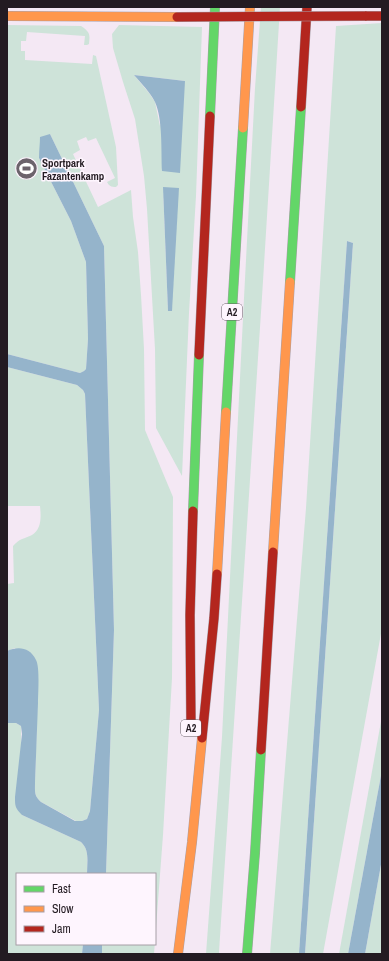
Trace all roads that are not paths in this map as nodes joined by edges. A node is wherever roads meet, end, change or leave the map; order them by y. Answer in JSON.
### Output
{"nodes":[{"id":1,"x":215,"y":7,"type":"edge"},
{"id":2,"x":250,"y":7,"type":"edge"},
{"id":3,"x":307,"y":7,"type":"edge"},
{"id":4,"x":7,"y":16,"type":"edge"},
{"id":5,"x":382,"y":16,"type":"edge"},
{"id":6,"x":191,"y":732,"type":"dead end"},
{"id":7,"x":191,"y":756,"type":"dead end"},
{"id":8,"x":192,"y":842,"type":"junction"},
{"id":9,"x":178,"y":954,"type":"edge"},
{"id":10,"x":247,"y":954,"type":"edge"}],
"edges":[{"from":1,"to":6,"type":"main road","number":"A2"},
{"from":2,"to":8,"type":"main road","number":"A2"},
{"from":3,"to":10,"type":"main road"},
{"from":4,"to":5,"type":"main road","bridge":true},
{"from":7,"to":8,"type":"main road","number":"A2"},
{"from":8,"to":9,"type":"main road","number":"A2"}]}
